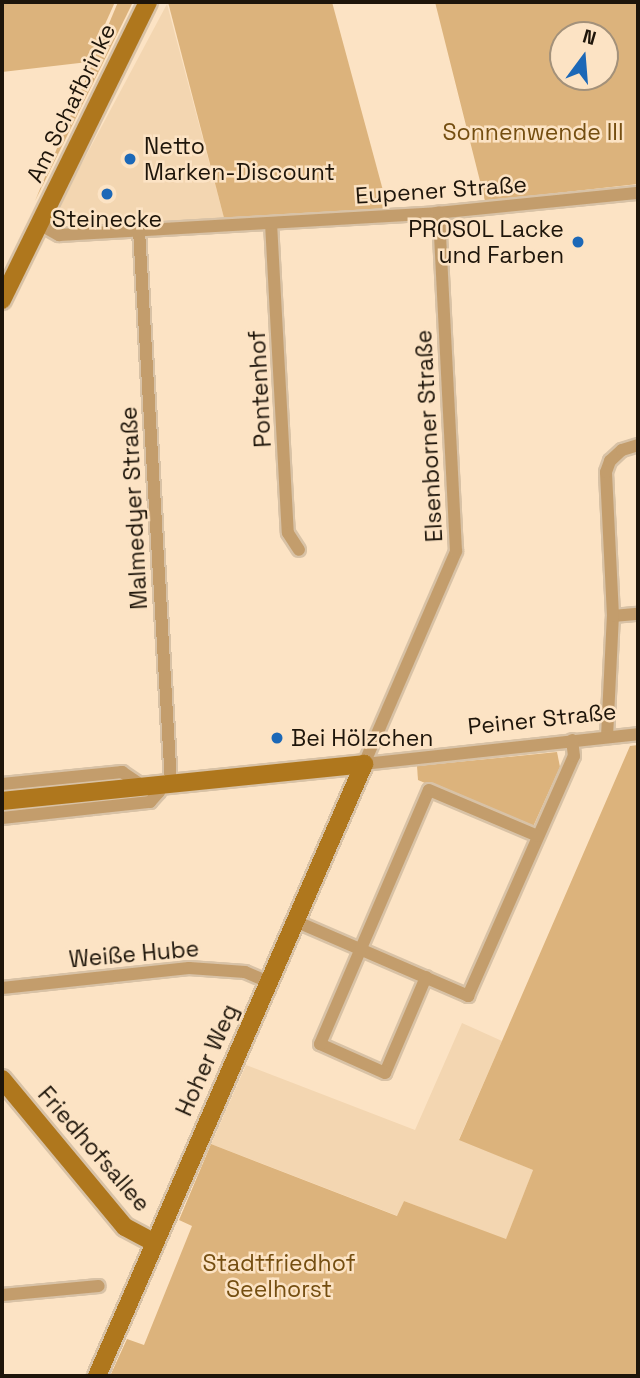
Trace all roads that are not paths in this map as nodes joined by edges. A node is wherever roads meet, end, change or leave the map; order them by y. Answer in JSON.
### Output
{"nodes":[{"id":1,"x":148,"y":2,"type":"edge"},
{"id":2,"x":638,"y":193,"type":"edge"},
{"id":3,"x":439,"y":212,"type":"junction"},
{"id":4,"x":39,"y":223,"type":"junction"},
{"id":5,"x":271,"y":223,"type":"junction"},
{"id":6,"x":139,"y":230,"type":"junction"},
{"id":7,"x":2,"y":300,"type":"edge"},
{"id":8,"x":638,"y":445,"type":"edge"},
{"id":9,"x":299,"y":550,"type":"dead end"},
{"id":10,"x":638,"y":614,"type":"edge"},
{"id":11,"x":613,"y":615,"type":"junction"},
{"id":12,"x":638,"y":734,"type":"edge"},
{"id":13,"x":607,"y":737,"type":"junction"},
{"id":14,"x":572,"y":740,"type":"junction"},
{"id":15,"x":364,"y":764,"type":"junction"},
{"id":16,"x":2,"y":784,"type":"edge"},
{"id":17,"x":157,"y":785,"type":"junction"},
{"id":18,"x":2,"y":801,"type":"edge"},
{"id":19,"x":2,"y":818,"type":"edge"},
{"id":20,"x":538,"y":836,"type":"junction"},
{"id":21,"x":295,"y":921,"type":"junction"},
{"id":22,"x":360,"y":950,"type":"junction"},
{"id":23,"x":426,"y":977,"type":"junction"},
{"id":24,"x":268,"y":982,"type":"junction"},
{"id":25,"x":2,"y":988,"type":"edge"},
{"id":26,"x":2,"y":1079,"type":"edge"},
{"id":27,"x":155,"y":1243,"type":"junction"},
{"id":28,"x":99,"y":1286,"type":"dead end"},
{"id":29,"x":2,"y":1295,"type":"edge"},
{"id":30,"x":97,"y":1376,"type":"edge"}],
"edges":[{"from":1,"to":4,"type":"street","name":"Am Schafbrinke"},
{"from":2,"to":3,"type":"street","name":"Eupener Straße"},
{"from":3,"to":5,"type":"street","name":"Eupener Straße"},
{"from":3,"to":15,"type":"street","name":"Elsenborner Straße"},
{"from":4,"to":6,"type":"street","name":"Eupener Straße"},
{"from":4,"to":7,"type":"street","name":"Am Schafbrinke"},
{"from":5,"to":6,"type":"street","name":"Eupener Straße"},
{"from":5,"to":9,"type":"street","name":"Pontenhof"},
{"from":6,"to":17,"type":"street","name":"Malmedyer Straße"},
{"from":8,"to":11,"type":"street"},
{"from":10,"to":11,"type":"street"},
{"from":11,"to":13,"type":"street"},
{"from":12,"to":13,"type":"street","name":"Peiner Straße"},
{"from":13,"to":14,"type":"street","name":"Peiner Straße"},
{"from":14,"to":15,"type":"street","name":"Peiner Straße"},
{"from":14,"to":20,"type":"street"},
{"from":15,"to":17,"type":"street","name":"Peiner Straße"},
{"from":15,"to":21,"type":"street","name":"Hoher Weg"},
{"from":16,"to":17,"type":"street","name":"Peiner Straße"},
{"from":17,"to":18,"type":"street","name":"Peiner Straße"},
{"from":17,"to":19,"type":"street"},
{"from":20,"to":22,"type":"street"},
{"from":20,"to":23,"type":"street"},
{"from":21,"to":22,"type":"street"},
{"from":21,"to":24,"type":"street","name":"Hoher Weg"},
{"from":22,"to":23,"type":"street"},
{"from":22,"to":23,"type":"street"},
{"from":24,"to":25,"type":"street","name":"Weiße Hube"},
{"from":24,"to":27,"type":"street","name":"Hoher Weg"},
{"from":26,"to":27,"type":"street","name":"Friedhofsallee"},
{"from":27,"to":30,"type":"street","name":"Hoher Weg"},
{"from":28,"to":29,"type":"street"}]}
